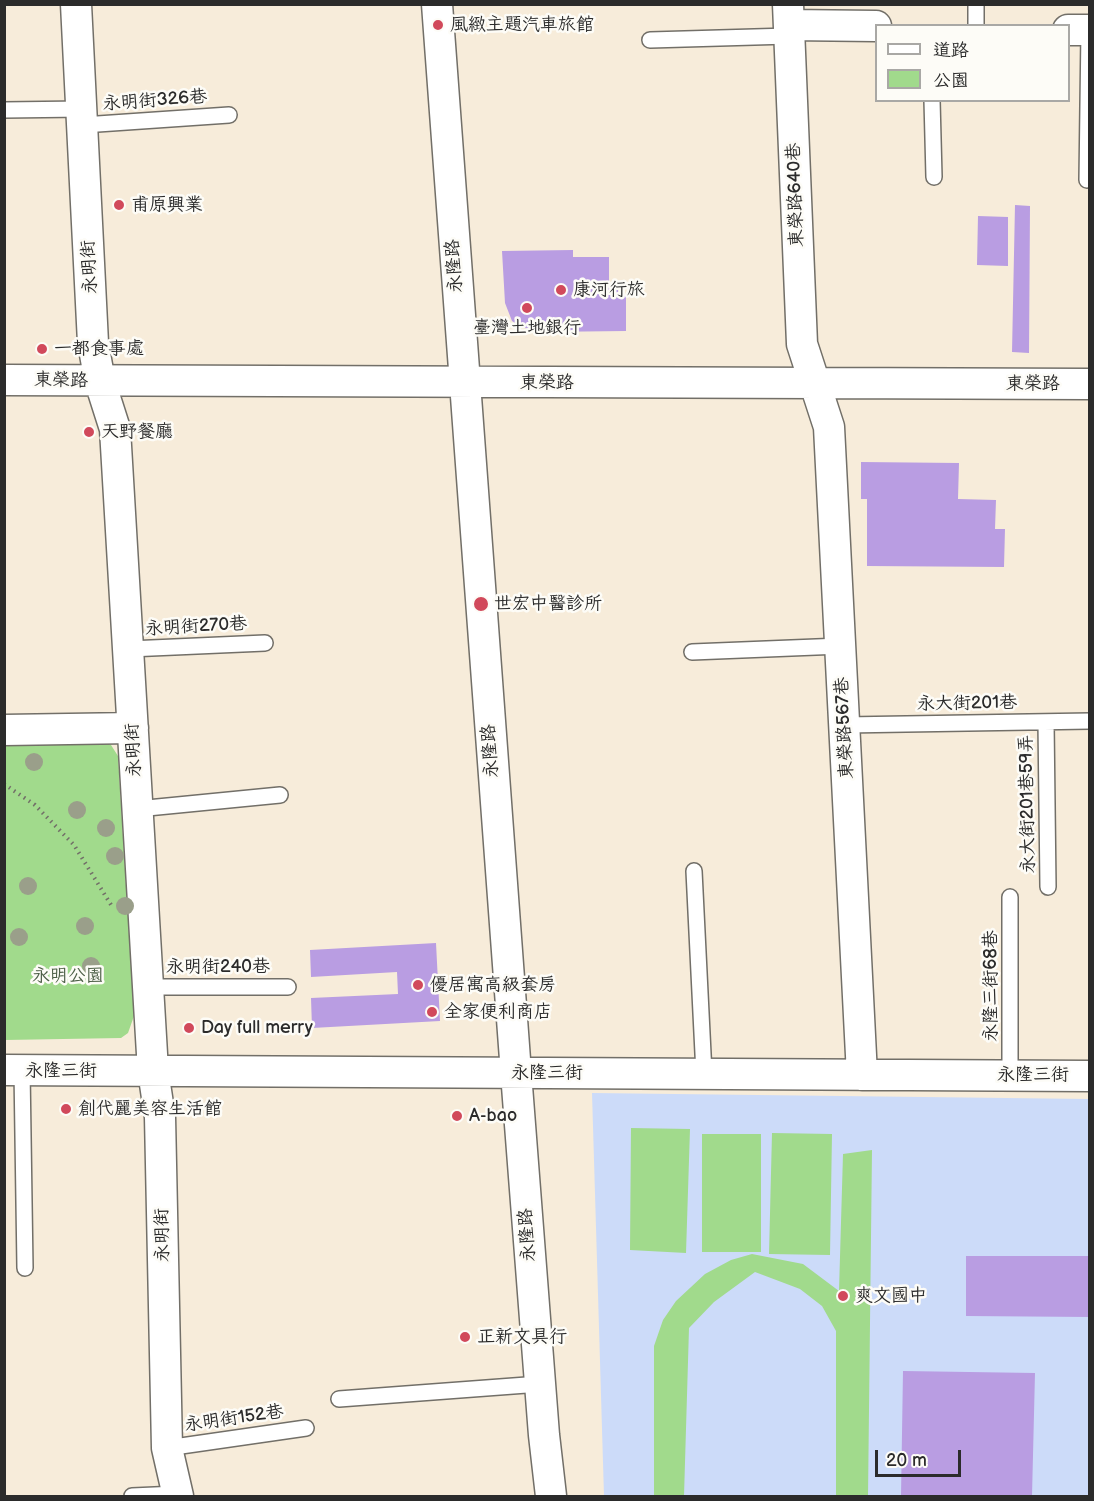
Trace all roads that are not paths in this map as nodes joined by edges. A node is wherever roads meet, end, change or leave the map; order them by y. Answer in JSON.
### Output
{"nodes":[{"id":1,"x":76,"y":4,"type":"edge"},
{"id":2,"x":437,"y":4,"type":"edge"},
{"id":3,"x":976,"y":4,"type":"edge"},
{"id":4,"x":789,"y":22,"type":"edge"},
{"id":5,"x":976,"y":24,"type":"edge"},
{"id":6,"x":875,"y":26,"type":"edge"},
{"id":7,"x":1070,"y":30,"type":"edge"},
{"id":8,"x":1089,"y":30,"type":"edge"},
{"id":9,"x":650,"y":40,"type":"dead end"},
{"id":10,"x":932,"y":102,"type":"edge"},
{"id":11,"x":4,"y":110,"type":"edge"},
{"id":12,"x":229,"y":115,"type":"dead end"},
{"id":13,"x":83,"y":117,"type":"junction"},
{"id":14,"x":933,"y":177,"type":"dead end"},
{"id":15,"x":1087,"y":180,"type":"dead end"},
{"id":16,"x":4,"y":380,"type":"edge"},
{"id":17,"x":100,"y":382,"type":"junction"},
{"id":18,"x":464,"y":383,"type":"junction"},
{"id":19,"x":815,"y":384,"type":"junction"},
{"id":20,"x":1089,"y":384,"type":"edge"},
{"id":21,"x":265,"y":643,"type":"dead end"},
{"id":22,"x":841,"y":646,"type":"junction"},
{"id":23,"x":129,"y":649,"type":"junction"},
{"id":24,"x":692,"y":652,"type":"dead end"},
{"id":25,"x":1089,"y":721,"type":"edge"},
{"id":26,"x":1047,"y":722,"type":"junction"},
{"id":27,"x":845,"y":725,"type":"junction"},
{"id":28,"x":133,"y":728,"type":"junction"},
{"id":29,"x":4,"y":730,"type":"edge"},
{"id":30,"x":280,"y":795,"type":"dead end"},
{"id":31,"x":138,"y":809,"type":"junction"},
{"id":32,"x":694,"y":872,"type":"dead end"},
{"id":33,"x":1048,"y":887,"type":"dead end"},
{"id":34,"x":1010,"y":897,"type":"dead end"},
{"id":35,"x":149,"y":987,"type":"junction"},
{"id":36,"x":288,"y":987,"type":"dead end"},
{"id":37,"x":13,"y":1070,"type":"edge"},
{"id":38,"x":153,"y":1071,"type":"junction"},
{"id":39,"x":516,"y":1073,"type":"junction"},
{"id":40,"x":704,"y":1074,"type":"junction"},
{"id":41,"x":862,"y":1075,"type":"junction"},
{"id":42,"x":1010,"y":1075,"type":"junction"},
{"id":43,"x":1089,"y":1076,"type":"edge"},
{"id":44,"x":25,"y":1268,"type":"dead end"},
{"id":45,"x":540,"y":1384,"type":"junction"},
{"id":46,"x":339,"y":1399,"type":"dead end"},
{"id":47,"x":306,"y":1428,"type":"dead end"},
{"id":48,"x":167,"y":1448,"type":"junction"},
{"id":49,"x":178,"y":1496,"type":"edge"},
{"id":50,"x":132,"y":1497,"type":"edge"},
{"id":51,"x":551,"y":1497,"type":"edge"}],
"edges":[{"from":1,"to":13,"type":"street","name":"永明街"},
{"from":2,"to":18,"type":"street","name":"永隆路"},
{"from":3,"to":5,"type":"lane"},
{"from":4,"to":6,"type":"street"},
{"from":4,"to":9,"type":"lane"},
{"from":4,"to":19,"type":"street","name":"東榮路640巷"},
{"from":7,"to":8,"type":"street"},
{"from":8,"to":15,"type":"lane"},
{"from":10,"to":14,"type":"lane"},
{"from":11,"to":13,"type":"lane","name":"永明街326巷"},
{"from":12,"to":13,"type":"lane","name":"永明街326巷"},
{"from":13,"to":17,"type":"street","name":"永明街"},
{"from":16,"to":17,"type":"street","name":"東榮路"},
{"from":17,"to":18,"type":"street","name":"東榮路"},
{"from":17,"to":23,"type":"street","name":"永明街"},
{"from":18,"to":19,"type":"street","name":"東榮路"},
{"from":18,"to":39,"type":"street","name":"永隆路"},
{"from":19,"to":20,"type":"street","name":"東榮路"},
{"from":19,"to":22,"type":"street","name":"東榮路567巷"},
{"from":21,"to":23,"type":"lane","name":"永明街270巷"},
{"from":22,"to":24,"type":"lane"},
{"from":22,"to":27,"type":"street","name":"東榮路567巷"},
{"from":23,"to":28,"type":"street","name":"永明街"},
{"from":25,"to":26,"type":"lane","name":"永大街201巷"},
{"from":26,"to":27,"type":"lane","name":"永大街201巷"},
{"from":26,"to":33,"type":"lane","name":"永大街201巷59弄"},
{"from":27,"to":41,"type":"street","name":"東榮路567巷"},
{"from":28,"to":29,"type":"street"},
{"from":28,"to":31,"type":"street","name":"永明街"},
{"from":30,"to":31,"type":"lane"},
{"from":31,"to":35,"type":"street","name":"永明街"},
{"from":32,"to":40,"type":"lane"},
{"from":34,"to":42,"type":"lane","name":"永隆三街68巷"},
{"from":35,"to":36,"type":"lane","name":"永明街240巷"},
{"from":35,"to":38,"type":"street","name":"永明街"},
{"from":37,"to":38,"type":"street","name":"永隆三街"},
{"from":37,"to":44,"type":"lane"},
{"from":38,"to":39,"type":"street","name":"永隆三街"},
{"from":38,"to":48,"type":"street","name":"永明街"},
{"from":39,"to":40,"type":"street","name":"永隆三街"},
{"from":39,"to":45,"type":"street","name":"永隆路"},
{"from":40,"to":41,"type":"street","name":"永隆三街"},
{"from":41,"to":42,"type":"street","name":"永隆三街"},
{"from":42,"to":43,"type":"street","name":"永隆三街"},
{"from":45,"to":46,"type":"lane"},
{"from":45,"to":51,"type":"street","name":"永隆路"},
{"from":47,"to":48,"type":"lane","name":"永明街152巷"},
{"from":48,"to":49,"type":"street","name":"永明街"},
{"from":49,"to":50,"type":"lane"}]}
